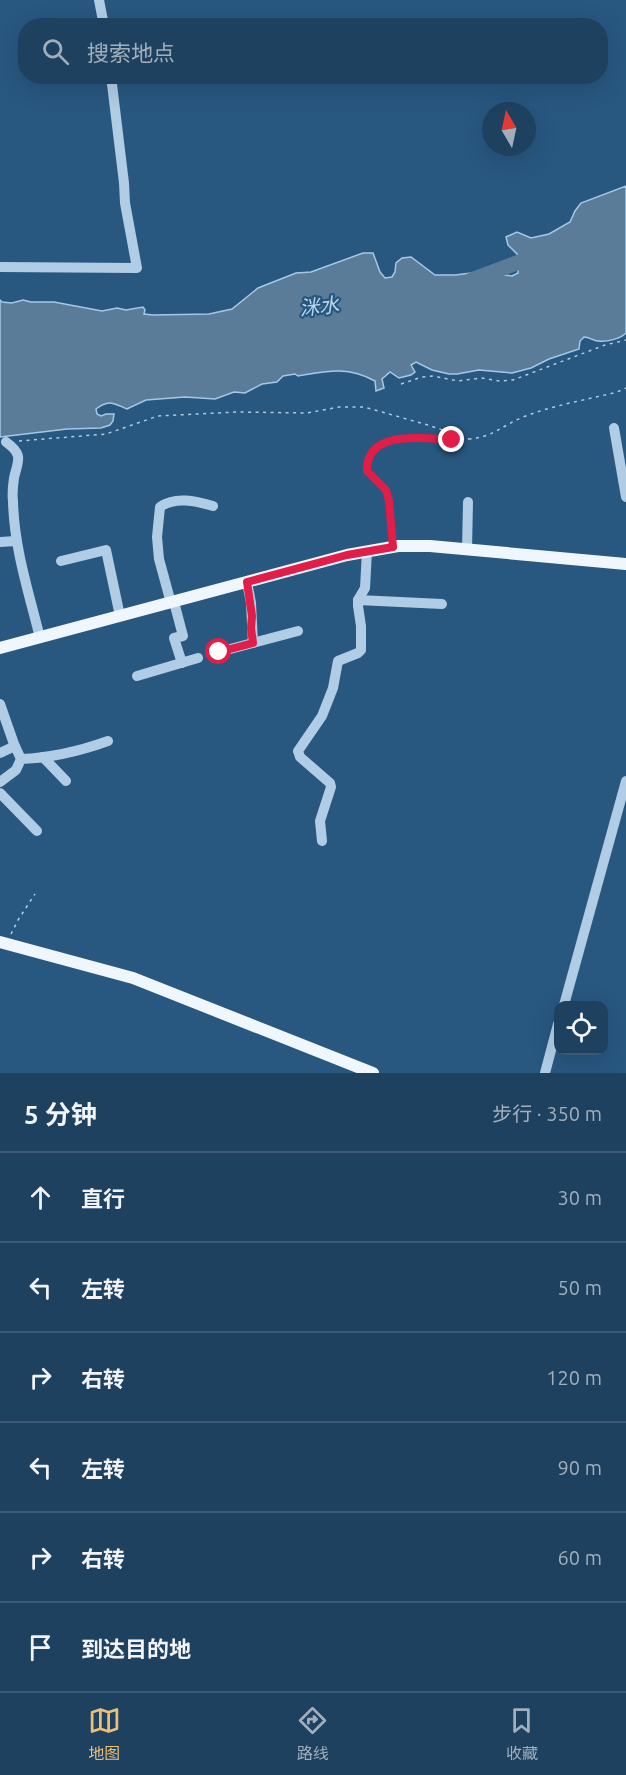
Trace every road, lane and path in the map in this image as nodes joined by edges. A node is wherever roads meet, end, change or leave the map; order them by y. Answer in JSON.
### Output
{"nodes":[{"id":1,"x":99,"y":0,"type":"edge"},
{"id":2,"x":102,"y":18,"type":"edge"},
{"id":3,"x":112,"y":84,"type":"edge"},
{"id":4,"x":0,"y":267,"type":"edge"},
{"id":5,"x":626,"y":340,"type":"edge"},
{"id":6,"x":401,"y":384,"type":"dead end"},
{"id":7,"x":626,"y":388,"type":"edge"},
{"id":8,"x":615,"y":428,"type":"dead end"},
{"id":9,"x":469,"y":439,"type":"junction"},
{"id":10,"x":6,"y":442,"type":"joint"},
{"id":11,"x":626,"y":497,"type":"edge"},
{"id":12,"x":468,"y":502,"type":"dead end"},
{"id":13,"x":213,"y":506,"type":"dead end"},
{"id":14,"x":16,"y":541,"type":"junction"},
{"id":15,"x":0,"y":542,"type":"edge"},
{"id":16,"x":393,"y":547,"type":"junction"},
{"id":17,"x":467,"y":549,"type":"junction"},
{"id":18,"x":367,"y":551,"type":"junction"},
{"id":19,"x":60,"y":561,"type":"dead end"},
{"id":20,"x":626,"y":564,"type":"edge"},
{"id":21,"x":247,"y":582,"type":"junction"},
{"id":22,"x":358,"y":600,"type":"junction"},
{"id":23,"x":172,"y":602,"type":"junction"},
{"id":24,"x":442,"y":604,"type":"dead end"},
{"id":25,"x":120,"y":616,"type":"junction"},
{"id":26,"x":298,"y":631,"type":"dead end"},
{"id":27,"x":40,"y":638,"type":"junction"},
{"id":28,"x":253,"y":643,"type":"junction"},
{"id":29,"x":0,"y":648,"type":"edge"},
{"id":30,"x":219,"y":652,"type":"dead end"},
{"id":31,"x":198,"y":658,"type":"dead end"},
{"id":32,"x":182,"y":663,"type":"junction"},
{"id":33,"x":137,"y":676,"type":"dead end"},
{"id":34,"x":0,"y":704,"type":"edge"},
{"id":35,"x":108,"y":741,"type":"dead end"},
{"id":36,"x":15,"y":746,"type":"junction"},
{"id":37,"x":0,"y":753,"type":"edge"},
{"id":38,"x":43,"y":757,"type":"junction"},
{"id":39,"x":21,"y":759,"type":"junction"},
{"id":40,"x":66,"y":781,"type":"dead end"},
{"id":41,"x":0,"y":782,"type":"edge"},
{"id":42,"x":626,"y":782,"type":"edge"},
{"id":43,"x":0,"y":793,"type":"edge"},
{"id":44,"x":37,"y":831,"type":"dead end"},
{"id":45,"x":322,"y":841,"type":"dead end"},
{"id":46,"x":35,"y":894,"type":"dead end"},
{"id":47,"x":4,"y":942,"type":"edge"},
{"id":48,"x":565,"y":1001,"type":"edge"},
{"id":49,"x":554,"y":1039,"type":"edge"},
{"id":50,"x":373,"y":1073,"type":"edge"},
{"id":51,"x":545,"y":1073,"type":"edge"}],
"edges":[{"from":1,"to":2,"type":"street"},
{"from":3,"to":4,"type":"street"},
{"from":5,"to":6,"type":"path"},
{"from":7,"to":9,"type":"path"},
{"from":8,"to":11,"type":"street"},
{"from":9,"to":10,"type":"path"},
{"from":9,"to":16,"type":"path"},
{"from":10,"to":14,"type":"street"},
{"from":12,"to":17,"type":"street"},
{"from":13,"to":23,"type":"street"},
{"from":14,"to":15,"type":"street"},
{"from":14,"to":27,"type":"street"},
{"from":16,"to":17,"type":"main road"},
{"from":16,"to":18,"type":"main road"},
{"from":17,"to":20,"type":"main road"},
{"from":18,"to":21,"type":"main road"},
{"from":18,"to":22,"type":"street"},
{"from":19,"to":25,"type":"street"},
{"from":21,"to":23,"type":"main road"},
{"from":21,"to":28,"type":"street"},
{"from":22,"to":24,"type":"street"},
{"from":22,"to":45,"type":"street"},
{"from":23,"to":25,"type":"main road"},
{"from":23,"to":32,"type":"street"},
{"from":25,"to":27,"type":"main road"},
{"from":26,"to":28,"type":"street"},
{"from":27,"to":29,"type":"main road"},
{"from":28,"to":30,"type":"street"},
{"from":31,"to":32,"type":"street"},
{"from":32,"to":33,"type":"street"},
{"from":34,"to":36,"type":"street"},
{"from":35,"to":38,"type":"street"},
{"from":36,"to":37,"type":"street"},
{"from":36,"to":39,"type":"street"},
{"from":38,"to":39,"type":"street"},
{"from":38,"to":40,"type":"street"},
{"from":39,"to":41,"type":"street"},
{"from":42,"to":48,"type":"street"},
{"from":43,"to":44,"type":"street"},
{"from":46,"to":47,"type":"path"},
{"from":47,"to":50,"type":"main road"},
{"from":49,"to":51,"type":"street"}]}
